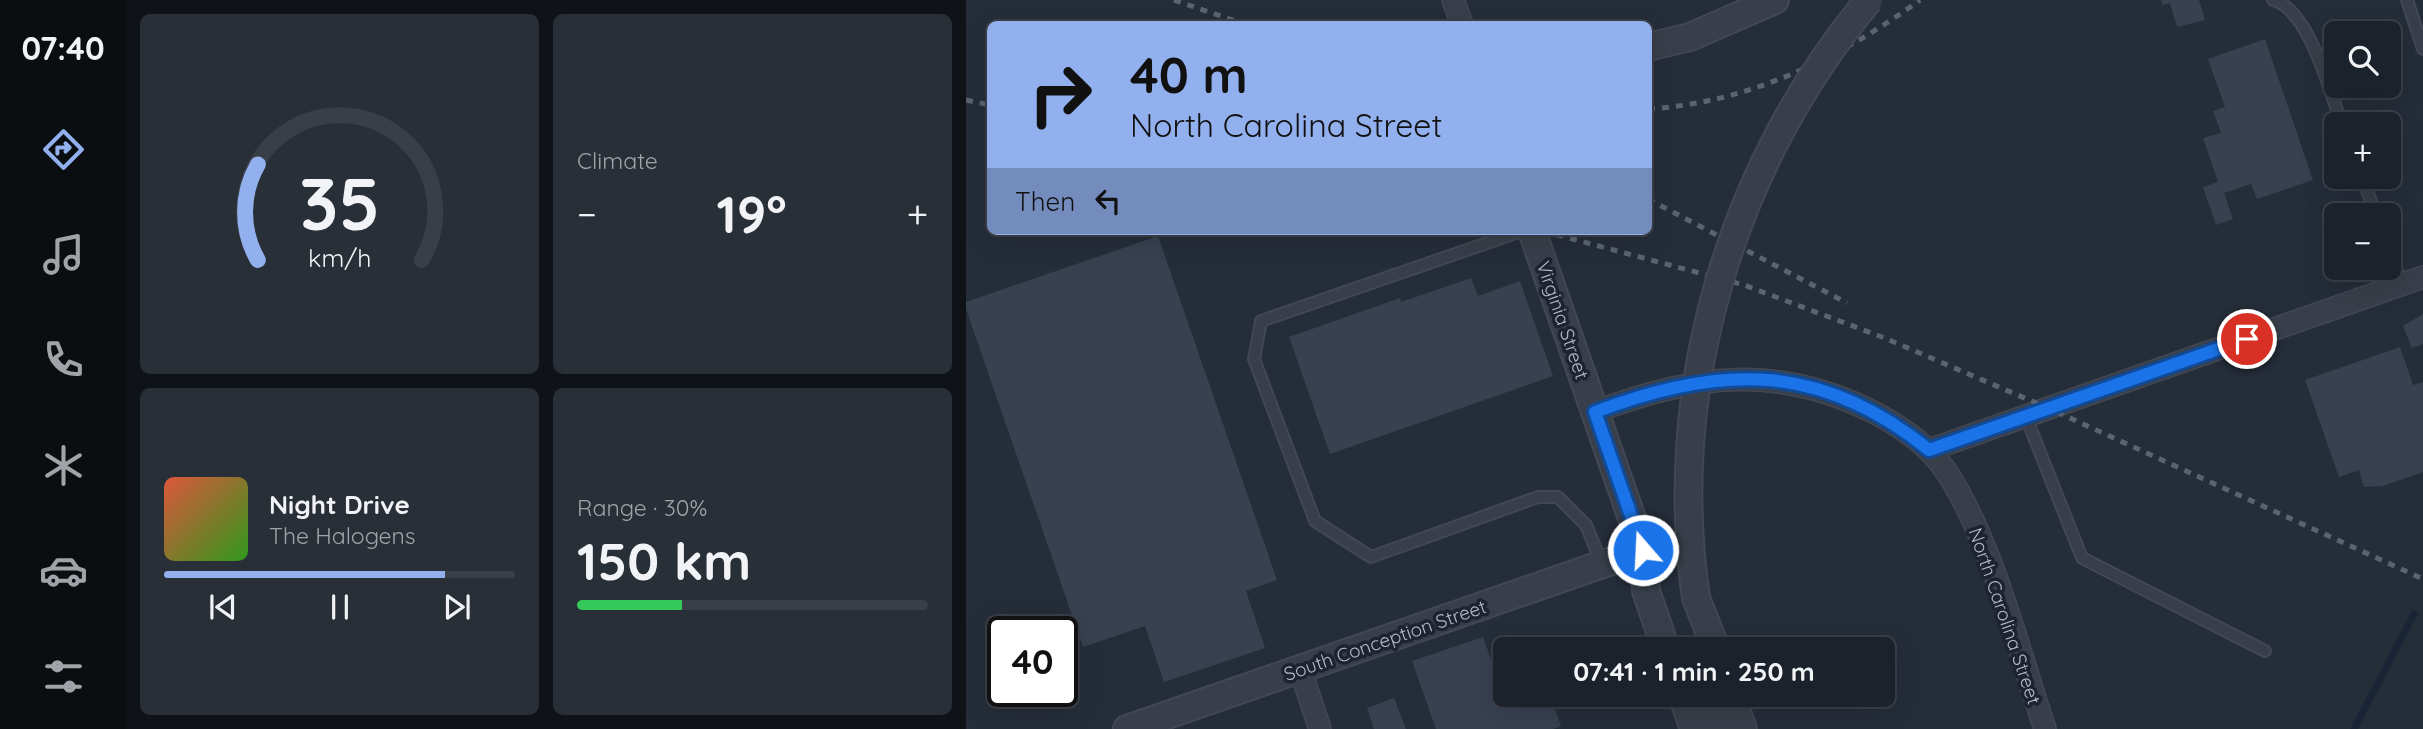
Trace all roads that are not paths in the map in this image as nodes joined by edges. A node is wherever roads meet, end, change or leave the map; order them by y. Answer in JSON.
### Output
{"nodes":[{"id":1,"x":1453,"y":0,"type":"edge"},
{"id":2,"x":1775,"y":0,"type":"edge"},
{"id":3,"x":1869,"y":0,"type":"edge"},
{"id":4,"x":2273,"y":0,"type":"edge"},
{"id":5,"x":2407,"y":0,"type":"edge"},
{"id":6,"x":1461,"y":21,"type":"edge"},
{"id":7,"x":1652,"y":46,"type":"edge"},
{"id":8,"x":2423,"y":50,"type":"edge"},
{"id":9,"x":2337,"y":112,"type":"edge"},
{"id":10,"x":1510,"y":235,"type":"edge"},
{"id":11,"x":1533,"y":235,"type":"edge"},
{"id":12,"x":2423,"y":277,"type":"edge"},
{"id":13,"x":2400,"y":280,"type":"edge"},
{"id":14,"x":2402,"y":285,"type":"junction"},
{"id":15,"x":1595,"y":412,"type":"junction"},
{"id":16,"x":2026,"y":416,"type":"junction"},
{"id":17,"x":1929,"y":450,"type":"junction"},
{"id":18,"x":1643,"y":550,"type":"junction"},
{"id":19,"x":1602,"y":564,"type":"junction"},
{"id":20,"x":1696,"y":598,"type":"junction"},
{"id":21,"x":1663,"y":637,"type":"edge"},
{"id":22,"x":1699,"y":637,"type":"edge"},
{"id":23,"x":1711,"y":637,"type":"edge"},
{"id":24,"x":2265,"y":651,"type":"dead end"},
{"id":25,"x":1300,"y":669,"type":"junction"},
{"id":26,"x":1686,"y":707,"type":"edge"},
{"id":27,"x":1712,"y":707,"type":"edge"},
{"id":28,"x":1735,"y":707,"type":"edge"},
{"id":29,"x":1128,"y":729,"type":"edge"},
{"id":30,"x":1320,"y":729,"type":"edge"},
{"id":31,"x":1694,"y":729,"type":"edge"},
{"id":32,"x":1718,"y":729,"type":"edge"},
{"id":33,"x":1743,"y":729,"type":"edge"},
{"id":34,"x":2045,"y":729,"type":"edge"}],
"edges":[{"from":1,"to":6,"type":"street"},
{"from":2,"to":7,"type":"street"},
{"from":3,"to":20,"type":"street","bridge":true},
{"from":4,"to":9,"type":"lane"},
{"from":5,"to":8,"type":"lane"},
{"from":10,"to":19,"type":"lane"},
{"from":11,"to":15,"type":"street","name":"Virginia Street"},
{"from":12,"to":14,"type":"street"},
{"from":13,"to":14,"type":"lane"},
{"from":14,"to":16,"type":"street"},
{"from":15,"to":17,"type":"street","name":"North Carolina Street"},
{"from":15,"to":18,"type":"street","name":"Virginia Street"},
{"from":16,"to":17,"type":"street"},
{"from":16,"to":24,"type":"lane"},
{"from":17,"to":34,"type":"street","name":"North Carolina Street"},
{"from":18,"to":19,"type":"street","name":"South Conception Street"},
{"from":18,"to":21,"type":"street","name":"Virginia Street"},
{"from":19,"to":25,"type":"street","name":"South Conception Street"},
{"from":20,"to":22,"type":"street"},
{"from":20,"to":23,"type":"street"},
{"from":25,"to":29,"type":"street","name":"South Conception Street"},
{"from":25,"to":30,"type":"street"},
{"from":26,"to":31,"type":"street"},
{"from":27,"to":32,"type":"street"},
{"from":28,"to":33,"type":"street"}]}
